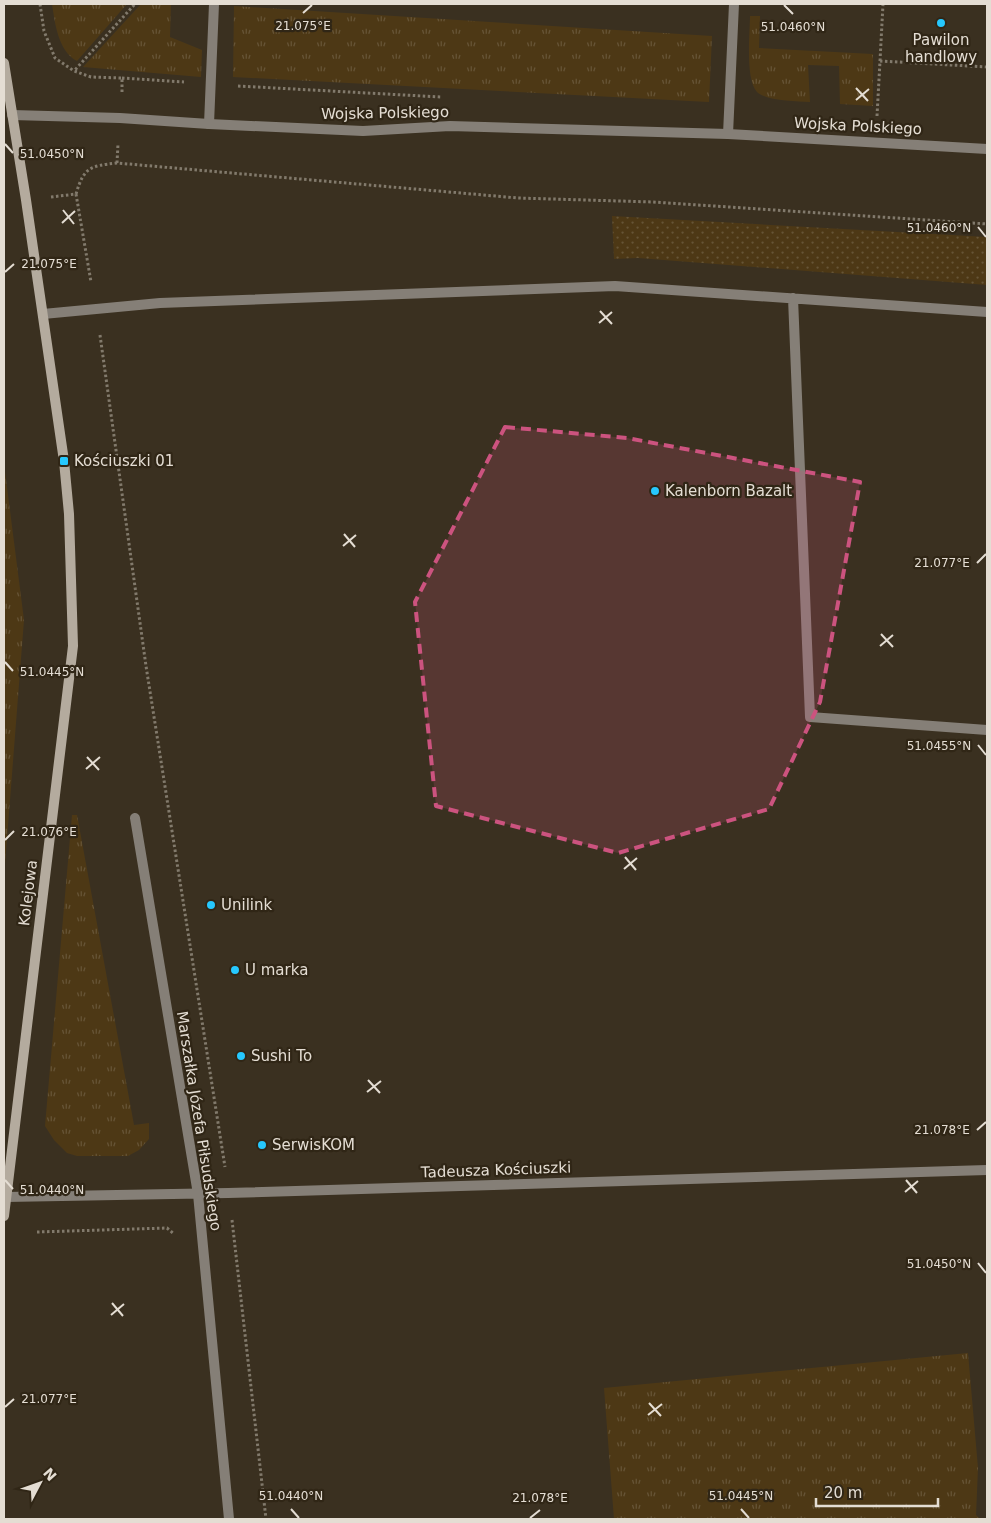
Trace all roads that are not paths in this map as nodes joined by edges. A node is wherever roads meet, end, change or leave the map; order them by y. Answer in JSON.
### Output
{"nodes":[{"id":1,"x":214,"y":4,"type":"edge"},
{"id":2,"x":734,"y":4,"type":"edge"},
{"id":3,"x":4,"y":64,"type":"edge"},
{"id":4,"x":12,"y":115,"type":"junction"},
{"id":5,"x":209,"y":124,"type":"junction"},
{"id":6,"x":728,"y":134,"type":"junction"},
{"id":7,"x":987,"y":149,"type":"edge"},
{"id":8,"x":792,"y":298,"type":"junction"},
{"id":9,"x":987,"y":312,"type":"edge"},
{"id":10,"x":43,"y":314,"type":"junction"},
{"id":11,"x":987,"y":730,"type":"edge"},
{"id":12,"x":136,"y":818,"type":"dead end"},
{"id":13,"x":987,"y":1170,"type":"edge"},
{"id":14,"x":198,"y":1194,"type":"junction"},
{"id":15,"x":6,"y":1197,"type":"junction"},
{"id":16,"x":4,"y":1216,"type":"edge"},
{"id":17,"x":229,"y":1519,"type":"edge"}],
"edges":[{"from":1,"to":5,"type":"street"},
{"from":2,"to":6,"type":"street"},
{"from":3,"to":4,"type":"street"},
{"from":4,"to":5,"type":"street","name":"Wojska Polskiego"},
{"from":4,"to":10,"type":"street"},
{"from":5,"to":6,"type":"street","name":"Wojska Polskiego"},
{"from":6,"to":7,"type":"street","name":"Wojska Polskiego"},
{"from":8,"to":9,"type":"street"},
{"from":8,"to":10,"type":"street"},
{"from":8,"to":11,"type":"street"},
{"from":10,"to":15,"type":"street","name":"Kolejowa"},
{"from":12,"to":14,"type":"street","name":"Marszałka Józefa Piłsudskiego"},
{"from":13,"to":14,"type":"street","name":"Tadeusza Kościuszki"},
{"from":14,"to":15,"type":"street","name":"Tadeusza Kościuszki"},
{"from":14,"to":17,"type":"street","name":"Marszałka Józefa Piłsudskiego"},
{"from":15,"to":16,"type":"street","name":"Kolejowa"}]}
